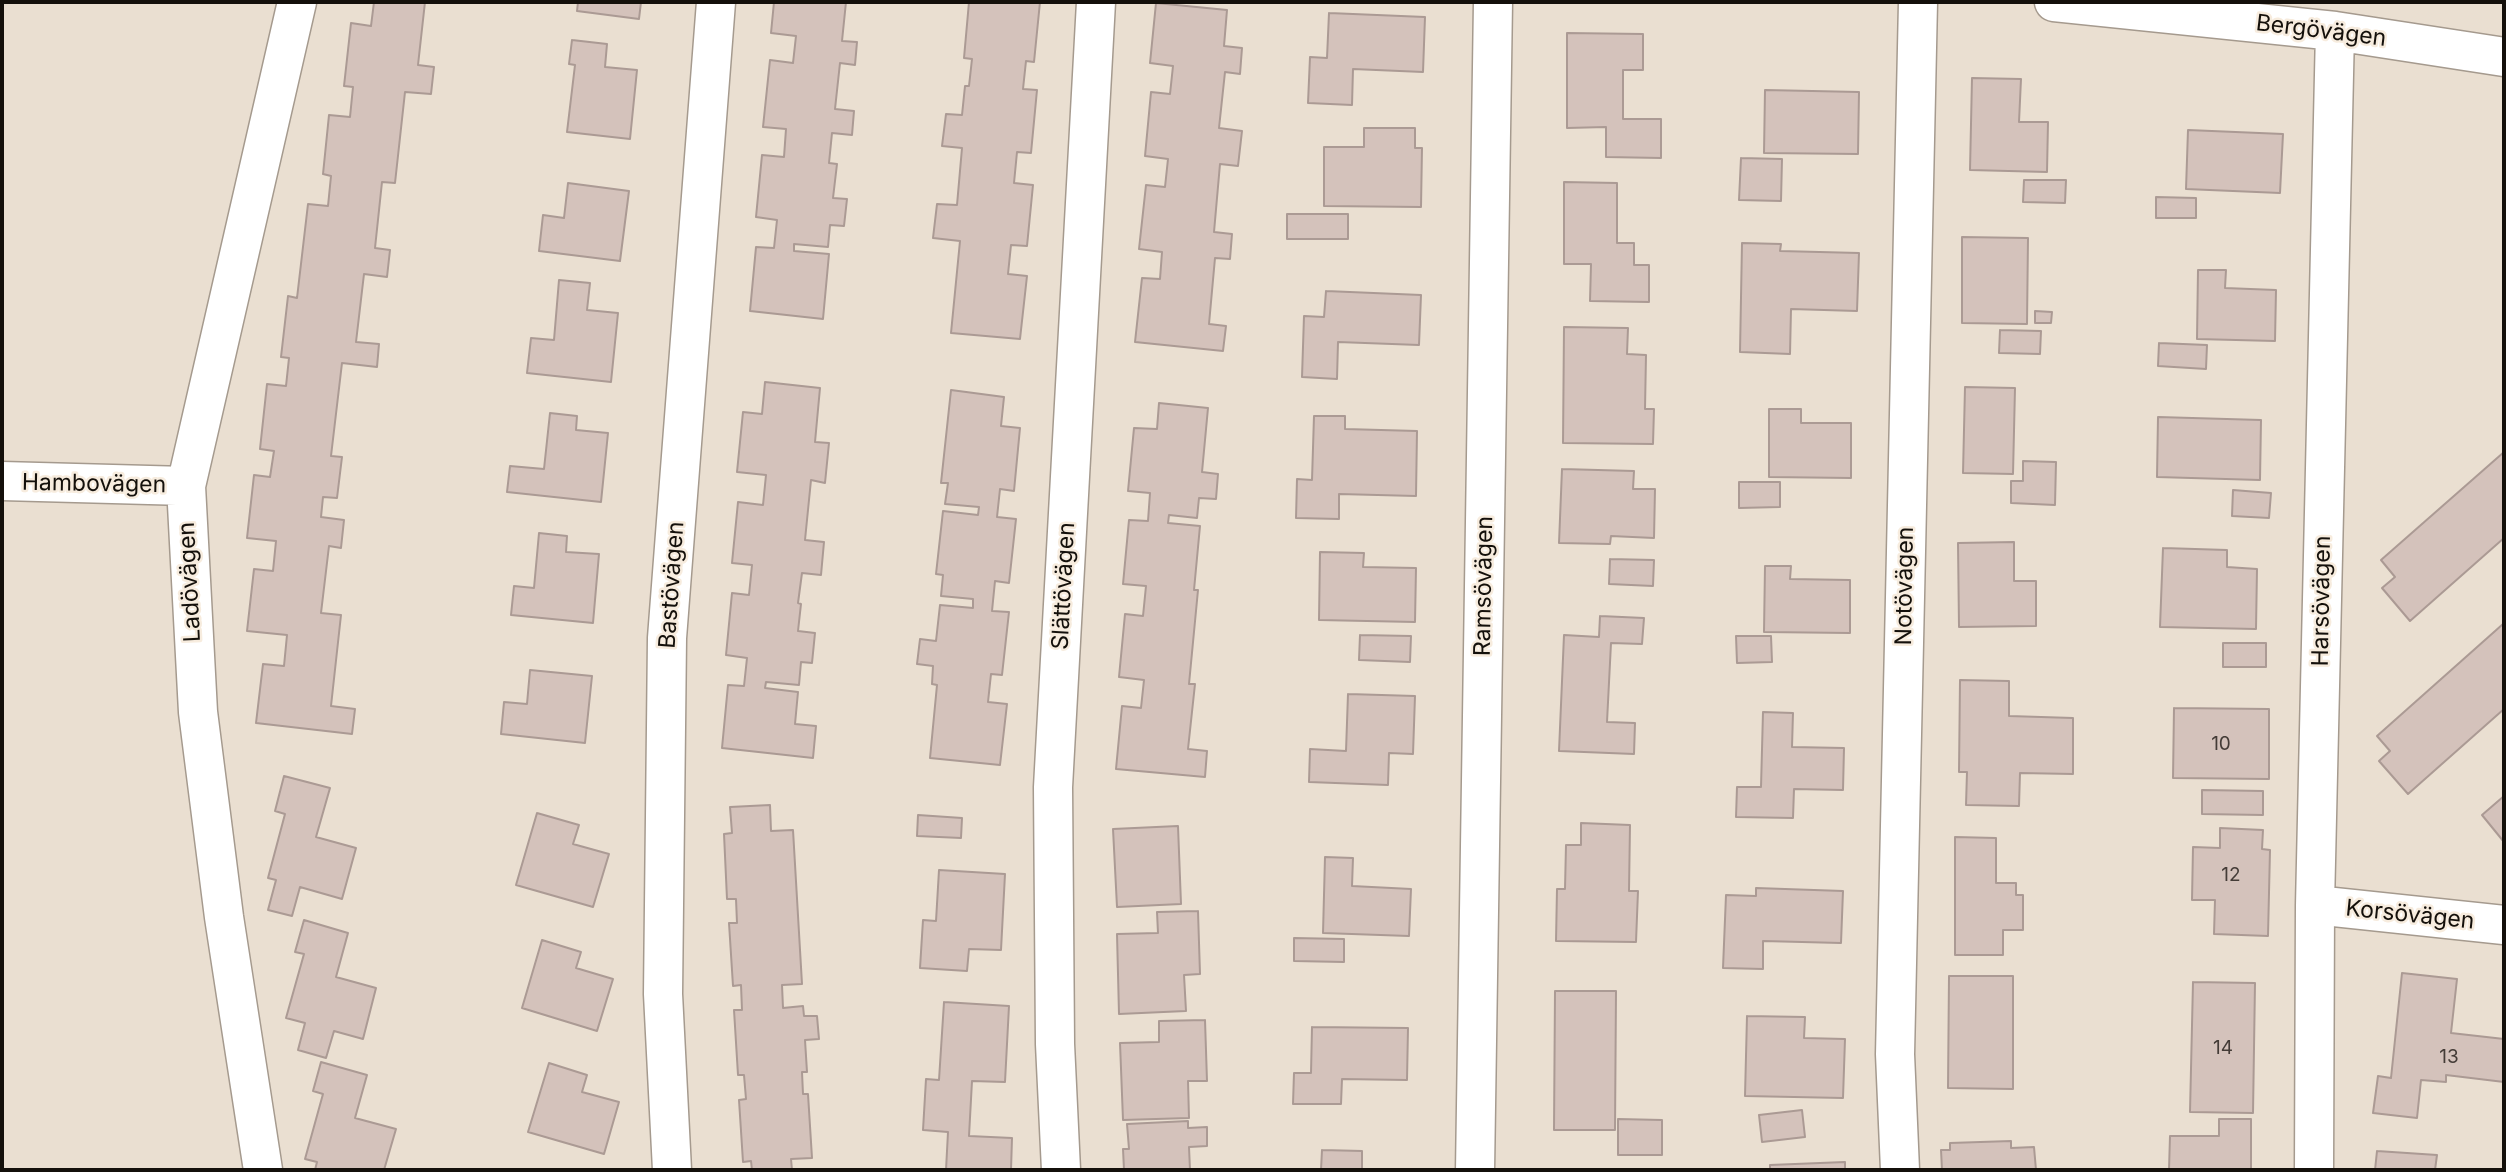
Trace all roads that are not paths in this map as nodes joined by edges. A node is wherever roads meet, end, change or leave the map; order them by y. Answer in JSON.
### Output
{"nodes":[{"id":1,"x":297,"y":2,"type":"edge"},
{"id":2,"x":716,"y":2,"type":"edge"},
{"id":3,"x":1096,"y":2,"type":"edge"},
{"id":4,"x":1493,"y":2,"type":"edge"},
{"id":5,"x":1918,"y":2,"type":"edge"},
{"id":6,"x":2054,"y":2,"type":"edge"},
{"id":7,"x":2335,"y":31,"type":"junction"},
{"id":8,"x":2504,"y":57,"type":"edge"},
{"id":9,"x":2,"y":481,"type":"edge"},
{"id":10,"x":186,"y":486,"type":"junction"},
{"id":11,"x":2315,"y":905,"type":"junction"},
{"id":12,"x":2504,"y":925,"type":"edge"},
{"id":13,"x":263,"y":1170,"type":"edge"},
{"id":14,"x":672,"y":1170,"type":"edge"},
{"id":15,"x":1061,"y":1170,"type":"edge"},
{"id":16,"x":1475,"y":1170,"type":"edge"},
{"id":17,"x":1900,"y":1170,"type":"edge"},
{"id":18,"x":2314,"y":1170,"type":"edge"}],
"edges":[{"from":1,"to":10,"type":"street","name":"Ladövägen"},
{"from":2,"to":14,"type":"street","name":"Bastövägen"},
{"from":3,"to":15,"type":"street","name":"Slättövägen"},
{"from":4,"to":16,"type":"street","name":"Ramsövägen"},
{"from":5,"to":17,"type":"street","name":"Notövägen"},
{"from":6,"to":7,"type":"street","name":"Bergövägen"},
{"from":7,"to":8,"type":"street","name":"Bergövägen"},
{"from":7,"to":11,"type":"street","name":"Harsövägen"},
{"from":9,"to":10,"type":"street","name":"Hambovägen"},
{"from":10,"to":13,"type":"street","name":"Ladövägen"},
{"from":11,"to":12,"type":"street","name":"Korsövägen"},
{"from":11,"to":18,"type":"street","name":"Harsövägen"}]}
